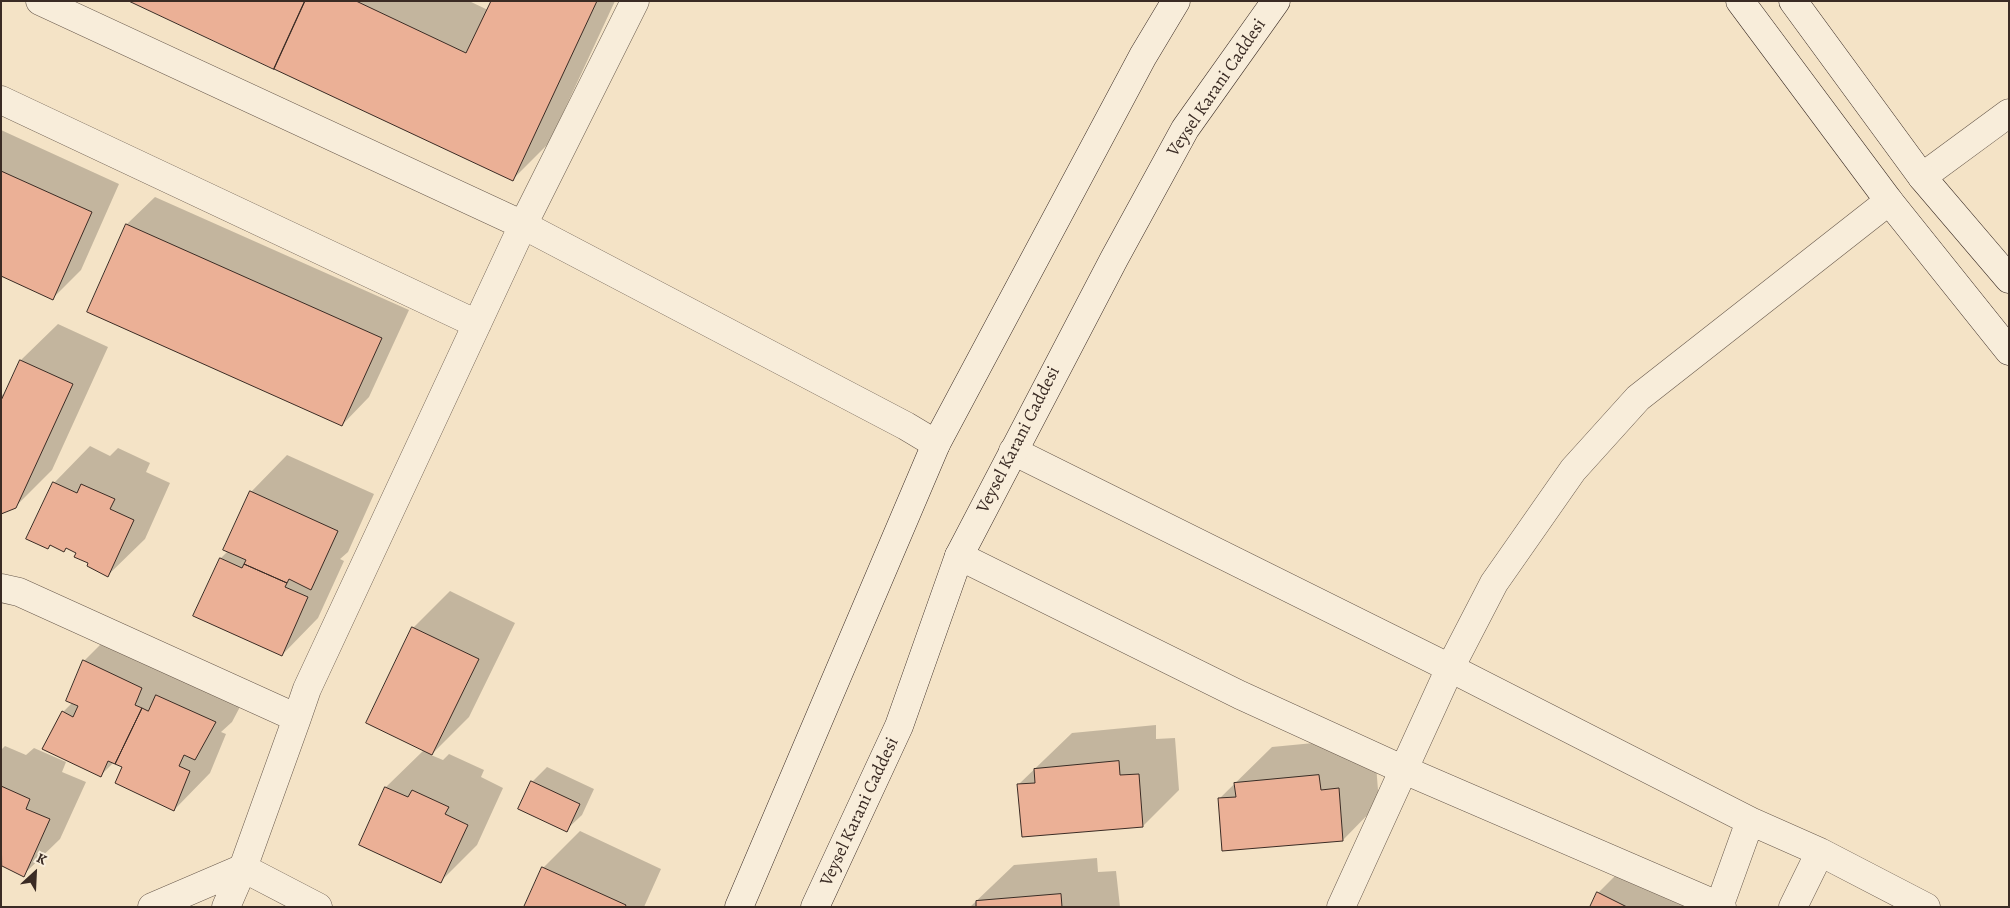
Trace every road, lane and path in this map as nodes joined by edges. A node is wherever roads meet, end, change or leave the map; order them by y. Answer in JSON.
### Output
{"nodes":[{"id":1,"x":40,"y":1,"type":"edge"},
{"id":2,"x":636,"y":1,"type":"edge"},
{"id":3,"x":1176,"y":1,"type":"edge"},
{"id":4,"x":1276,"y":1,"type":"edge"},
{"id":5,"x":1740,"y":1,"type":"edge"},
{"id":6,"x":1793,"y":1,"type":"edge"},
{"id":7,"x":1,"y":100,"type":"edge"},
{"id":8,"x":2009,"y":112,"type":"edge"},
{"id":9,"x":1922,"y":177,"type":"junction"},
{"id":10,"x":1889,"y":201,"type":"junction"},
{"id":11,"x":523,"y":226,"type":"junction"},
{"id":12,"x":2009,"y":279,"type":"edge"},
{"id":13,"x":477,"y":324,"type":"junction"},
{"id":14,"x":2009,"y":351,"type":"edge"},
{"id":15,"x":936,"y":444,"type":"junction"},
{"id":16,"x":1013,"y":452,"type":"junction"},
{"id":17,"x":959,"y":556,"type":"junction"},
{"id":18,"x":1,"y":588,"type":"edge"},
{"id":19,"x":1450,"y":668,"type":"junction"},
{"id":20,"x":297,"y":718,"type":"junction"},
{"id":21,"x":1402,"y":769,"type":"junction"},
{"id":22,"x":1750,"y":821,"type":"junction"},
{"id":23,"x":1820,"y":852,"type":"junction"},
{"id":24,"x":243,"y":868,"type":"junction"},
{"id":25,"x":1720,"y":906,"type":"edge"},
{"id":26,"x":152,"y":907,"type":"edge"},
{"id":27,"x":226,"y":907,"type":"edge"},
{"id":28,"x":318,"y":907,"type":"edge"},
{"id":29,"x":739,"y":907,"type":"edge"},
{"id":30,"x":815,"y":907,"type":"edge"},
{"id":31,"x":1341,"y":907,"type":"edge"},
{"id":32,"x":1793,"y":907,"type":"edge"},
{"id":33,"x":1926,"y":907,"type":"edge"}],
"edges":[{"from":1,"to":11,"type":"street"},
{"from":2,"to":11,"type":"street"},
{"from":3,"to":15,"type":"street"},
{"from":4,"to":16,"type":"street","name":"Veysel Karani Caddesi"},
{"from":5,"to":10,"type":"street"},
{"from":6,"to":9,"type":"street"},
{"from":7,"to":13,"type":"street"},
{"from":8,"to":9,"type":"street"},
{"from":9,"to":12,"type":"street"},
{"from":10,"to":14,"type":"street"},
{"from":10,"to":19,"type":"street"},
{"from":11,"to":13,"type":"street"},
{"from":11,"to":15,"type":"street"},
{"from":13,"to":20,"type":"street"},
{"from":15,"to":29,"type":"street"},
{"from":16,"to":17,"type":"street","name":"Veysel Karani Caddesi"},
{"from":16,"to":19,"type":"street"},
{"from":17,"to":21,"type":"street"},
{"from":17,"to":30,"type":"street","name":"Veysel Karani Caddesi"},
{"from":18,"to":20,"type":"street"},
{"from":19,"to":21,"type":"street"},
{"from":19,"to":22,"type":"street"},
{"from":20,"to":24,"type":"street"},
{"from":21,"to":25,"type":"street"},
{"from":21,"to":31,"type":"street"},
{"from":22,"to":23,"type":"street"},
{"from":22,"to":25,"type":"street"},
{"from":23,"to":32,"type":"street"},
{"from":23,"to":33,"type":"street"},
{"from":24,"to":26,"type":"street"},
{"from":24,"to":27,"type":"street"},
{"from":24,"to":28,"type":"street"}]}
